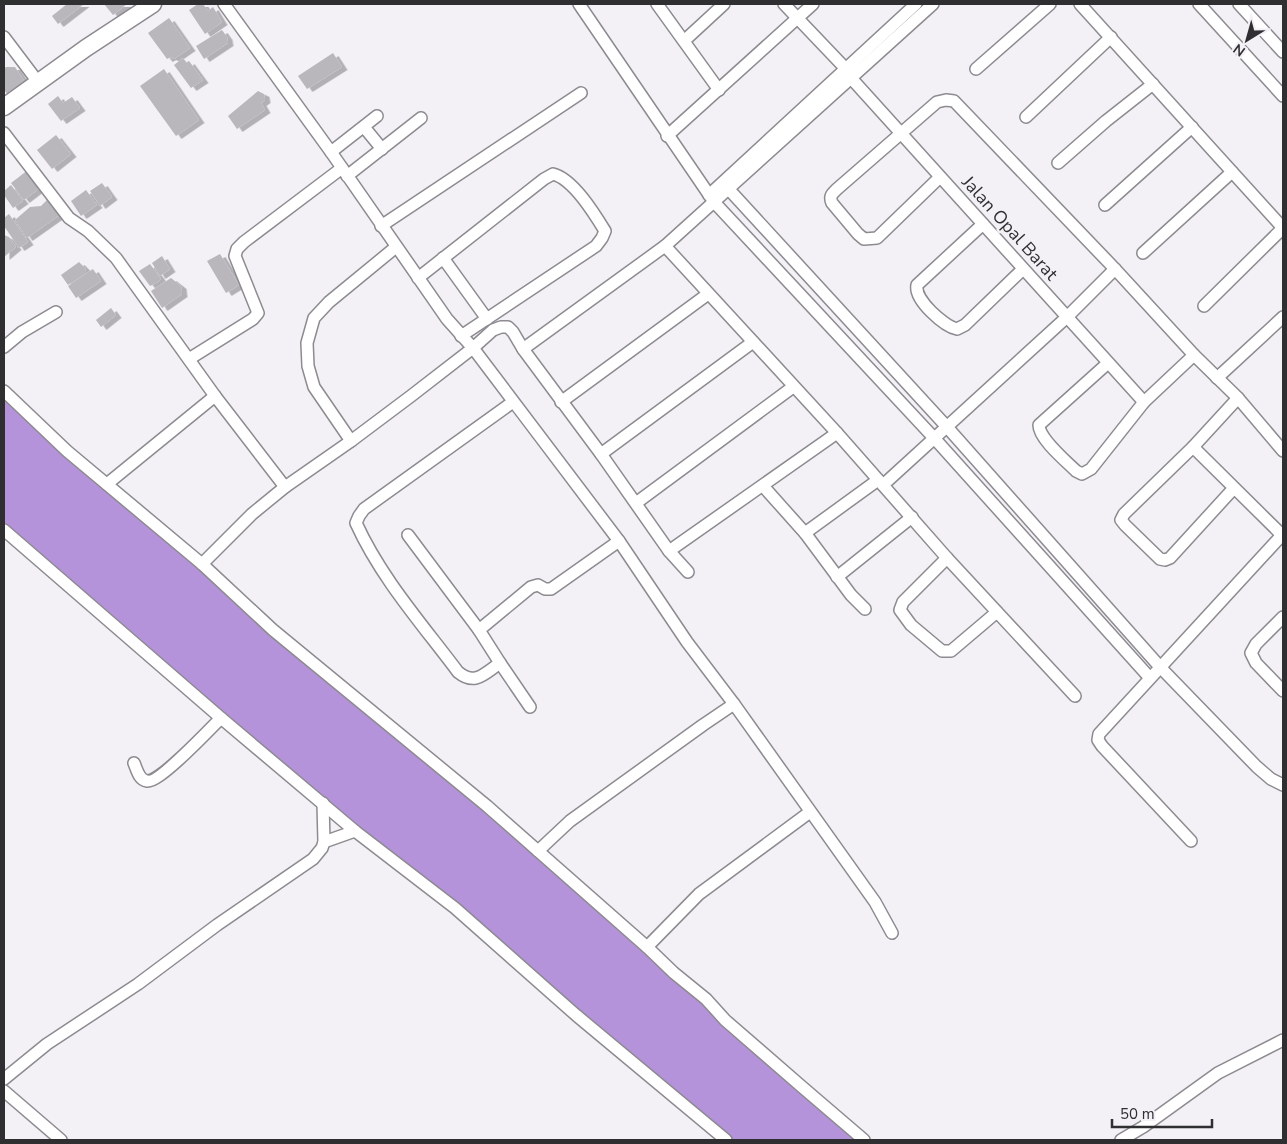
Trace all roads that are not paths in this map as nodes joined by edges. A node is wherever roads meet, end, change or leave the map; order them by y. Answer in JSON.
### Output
{"nodes":[{"id":1,"x":153,"y":4,"type":"edge"},
{"id":2,"x":224,"y":4,"type":"edge"},
{"id":3,"x":579,"y":4,"type":"edge"},
{"id":4,"x":657,"y":4,"type":"edge"},
{"id":5,"x":724,"y":4,"type":"edge"},
{"id":6,"x":784,"y":4,"type":"edge"},
{"id":7,"x":813,"y":4,"type":"edge"},
{"id":8,"x":916,"y":4,"type":"edge"},
{"id":9,"x":933,"y":4,"type":"edge"},
{"id":10,"x":1050,"y":4,"type":"edge"},
{"id":11,"x":1080,"y":4,"type":"edge"},
{"id":12,"x":1200,"y":4,"type":"edge"},
{"id":13,"x":1239,"y":4,"type":"edge"},
{"id":14,"x":797,"y":18,"type":"junction"},
{"id":15,"x":4,"y":37,"type":"edge"},
{"id":16,"x":1110,"y":37,"type":"junction"},
{"id":17,"x":685,"y":40,"type":"junction"},
{"id":18,"x":1283,"y":52,"type":"edge"},
{"id":19,"x":976,"y":69,"type":"dead end"},
{"id":20,"x":848,"y":73,"type":"junction"},
{"id":21,"x":38,"y":82,"type":"junction"},
{"id":22,"x":1153,"y":84,"type":"junction"},
{"id":23,"x":718,"y":90,"type":"junction"},
{"id":24,"x":581,"y":93,"type":"dead end"},
{"id":25,"x":1283,"y":96,"type":"edge"},
{"id":26,"x":4,"y":107,"type":"edge"},
{"id":27,"x":377,"y":116,"type":"dead end"},
{"id":28,"x":1026,"y":117,"type":"dead end"},
{"id":29,"x":421,"y":118,"type":"dead end"},
{"id":30,"x":1192,"y":127,"type":"junction"},
{"id":31,"x":364,"y":128,"type":"junction"},
{"id":32,"x":4,"y":133,"type":"edge"},
{"id":33,"x":901,"y":133,"type":"junction"},
{"id":34,"x":667,"y":136,"type":"junction"},
{"id":35,"x":382,"y":149,"type":"junction"},
{"id":36,"x":331,"y":152,"type":"junction"},
{"id":37,"x":1058,"y":162,"type":"dead end"},
{"id":38,"x":344,"y":172,"type":"junction"},
{"id":39,"x":1232,"y":172,"type":"junction"},
{"id":40,"x":940,"y":177,"type":"junction"},
{"id":41,"x":726,"y":186,"type":"junction"},
{"id":42,"x":711,"y":199,"type":"junction"},
{"id":43,"x":1105,"y":205,"type":"dead end"},
{"id":44,"x":983,"y":224,"type":"junction"},
{"id":45,"x":381,"y":226,"type":"junction"},
{"id":46,"x":1283,"y":228,"type":"edge"},
{"id":47,"x":665,"y":246,"type":"junction"},
{"id":48,"x":396,"y":247,"type":"junction"},
{"id":49,"x":1143,"y":253,"type":"dead end"},
{"id":50,"x":443,"y":258,"type":"junction"},
{"id":51,"x":1023,"y":269,"type":"junction"},
{"id":52,"x":1115,"y":269,"type":"junction"},
{"id":53,"x":418,"y":278,"type":"junction"},
{"id":54,"x":708,"y":294,"type":"junction"},
{"id":55,"x":1204,"y":306,"type":"dead end"},
{"id":56,"x":56,"y":312,"type":"dead end"},
{"id":57,"x":1067,"y":317,"type":"junction"},
{"id":58,"x":1283,"y":317,"type":"edge"},
{"id":59,"x":487,"y":319,"type":"junction"},
{"id":60,"x":461,"y":336,"type":"junction"},
{"id":61,"x":753,"y":342,"type":"junction"},
{"id":62,"x":4,"y":347,"type":"edge"},
{"id":63,"x":473,"y":348,"type":"junction"},
{"id":64,"x":524,"y":350,"type":"junction"},
{"id":65,"x":1194,"y":355,"type":"junction"},
{"id":66,"x":189,"y":359,"type":"junction"},
{"id":67,"x":1108,"y":363,"type":"junction"},
{"id":68,"x":1217,"y":378,"type":"junction"},
{"id":69,"x":793,"y":387,"type":"junction"},
{"id":70,"x":4,"y":391,"type":"edge"},
{"id":71,"x":215,"y":396,"type":"junction"},
{"id":72,"x":1238,"y":398,"type":"junction"},
{"id":73,"x":513,"y":402,"type":"junction"},
{"id":74,"x":561,"y":402,"type":"junction"},
{"id":75,"x":1144,"y":402,"type":"junction"},
{"id":76,"x":947,"y":427,"type":"junction"},
{"id":77,"x":837,"y":434,"type":"junction"},
{"id":78,"x":935,"y":439,"type":"junction"},
{"id":79,"x":351,"y":441,"type":"junction"},
{"id":80,"x":1192,"y":447,"type":"junction"},
{"id":81,"x":1283,"y":452,"type":"edge"},
{"id":82,"x":601,"y":454,"type":"junction"},
{"id":83,"x":881,"y":482,"type":"junction"},
{"id":84,"x":107,"y":484,"type":"junction"},
{"id":85,"x":763,"y":486,"type":"junction"},
{"id":86,"x":285,"y":487,"type":"junction"},
{"id":87,"x":1234,"y":488,"type":"junction"},
{"id":88,"x":636,"y":503,"type":"junction"},
{"id":89,"x":912,"y":517,"type":"junction"},
{"id":90,"x":4,"y":530,"type":"edge"},
{"id":91,"x":805,"y":533,"type":"junction"},
{"id":92,"x":408,"y":535,"type":"dead end"},
{"id":93,"x":1283,"y":535,"type":"edge"},
{"id":94,"x":619,"y":541,"type":"junction"},
{"id":95,"x":670,"y":551,"type":"junction"},
{"id":96,"x":948,"y":558,"type":"junction"},
{"id":97,"x":202,"y":564,"type":"junction"},
{"id":98,"x":688,"y":572,"type":"dead end"},
{"id":99,"x":837,"y":577,"type":"junction"},
{"id":100,"x":865,"y":609,"type":"dead end"},
{"id":101,"x":997,"y":612,"type":"junction"},
{"id":102,"x":1283,"y":617,"type":"edge"},
{"id":103,"x":479,"y":630,"type":"junction"},
{"id":104,"x":500,"y":663,"type":"junction"},
{"id":105,"x":1161,"y":668,"type":"junction"},
{"id":106,"x":1150,"y":678,"type":"junction"},
{"id":107,"x":1283,"y":691,"type":"edge"},
{"id":108,"x":1075,"y":696,"type":"dead end"},
{"id":109,"x":734,"y":704,"type":"junction"},
{"id":110,"x":530,"y":707,"type":"dead end"},
{"id":111,"x":221,"y":718,"type":"junction"},
{"id":112,"x":134,"y":763,"type":"dead end"},
{"id":113,"x":1283,"y":785,"type":"edge"},
{"id":114,"x":323,"y":803,"type":"junction"},
{"id":115,"x":810,"y":812,"type":"junction"},
{"id":116,"x":355,"y":831,"type":"junction"},
{"id":117,"x":1191,"y":841,"type":"dead end"},
{"id":118,"x":324,"y":842,"type":"junction"},
{"id":119,"x":538,"y":851,"type":"junction"},
{"id":120,"x":892,"y":933,"type":"dead end"},
{"id":121,"x":647,"y":947,"type":"junction"},
{"id":122,"x":1283,"y":1040,"type":"edge"},
{"id":123,"x":4,"y":1079,"type":"edge"},
{"id":124,"x":4,"y":1091,"type":"edge"},
{"id":125,"x":61,"y":1140,"type":"edge"},
{"id":126,"x":726,"y":1140,"type":"edge"},
{"id":127,"x":864,"y":1140,"type":"edge"},
{"id":128,"x":1121,"y":1140,"type":"edge"}],
"edges":[{"from":1,"to":21,"type":"street"},
{"from":2,"to":36,"type":"street"},
{"from":3,"to":34,"type":"street"},
{"from":4,"to":17,"type":"street"},
{"from":5,"to":17,"type":"street"},
{"from":6,"to":14,"type":"street","name":"Jalan Opal Barat"},
{"from":7,"to":14,"type":"street"},
{"from":8,"to":20,"type":"street"},
{"from":9,"to":20,"type":"street"},
{"from":10,"to":19,"type":"street"},
{"from":11,"to":16,"type":"street"},
{"from":12,"to":25,"type":"street"},
{"from":13,"to":18,"type":"street"},
{"from":14,"to":20,"type":"street","name":"Jalan Opal Barat"},
{"from":14,"to":23,"type":"street"},
{"from":15,"to":21,"type":"street"},
{"from":16,"to":22,"type":"street"},
{"from":16,"to":28,"type":"street"},
{"from":17,"to":23,"type":"street"},
{"from":20,"to":33,"type":"street","name":"Jalan Opal Barat"},
{"from":20,"to":41,"type":"street"},
{"from":21,"to":26,"type":"street"},
{"from":22,"to":30,"type":"street"},
{"from":22,"to":37,"type":"street"},
{"from":23,"to":34,"type":"street"},
{"from":24,"to":45,"type":"street"},
{"from":27,"to":31,"type":"street"},
{"from":29,"to":35,"type":"street"},
{"from":30,"to":39,"type":"street"},
{"from":30,"to":43,"type":"street"},
{"from":31,"to":35,"type":"street"},
{"from":31,"to":36,"type":"street"},
{"from":32,"to":66,"type":"street"},
{"from":33,"to":40,"type":"street","name":"Jalan Opal Barat"},
{"from":33,"to":40,"type":"street"},
{"from":33,"to":52,"type":"street"},
{"from":34,"to":42,"type":"street"},
{"from":35,"to":38,"type":"street"},
{"from":36,"to":38,"type":"street"},
{"from":38,"to":45,"type":"street"},
{"from":38,"to":66,"type":"street"},
{"from":39,"to":46,"type":"street"},
{"from":39,"to":49,"type":"street"},
{"from":40,"to":44,"type":"street","name":"Jalan Opal Barat"},
{"from":41,"to":42,"type":"street"},
{"from":41,"to":76,"type":"street"},
{"from":42,"to":47,"type":"street"},
{"from":42,"to":78,"type":"street"},
{"from":44,"to":51,"type":"street","name":"Jalan Opal Barat"},
{"from":44,"to":51,"type":"street"},
{"from":45,"to":48,"type":"street"},
{"from":46,"to":55,"type":"street"},
{"from":47,"to":54,"type":"street"},
{"from":47,"to":64,"type":"street"},
{"from":48,"to":53,"type":"street"},
{"from":48,"to":79,"type":"street"},
{"from":50,"to":53,"type":"street"},
{"from":50,"to":59,"type":"street"},
{"from":50,"to":59,"type":"street"},
{"from":51,"to":57,"type":"street","name":"Jalan Opal Barat"},
{"from":52,"to":57,"type":"street"},
{"from":52,"to":65,"type":"street"},
{"from":53,"to":60,"type":"street"},
{"from":54,"to":61,"type":"street"},
{"from":54,"to":74,"type":"street"},
{"from":56,"to":62,"type":"street"},
{"from":57,"to":67,"type":"street","name":"Jalan Opal Barat"},
{"from":57,"to":76,"type":"street"},
{"from":58,"to":68,"type":"street"},
{"from":59,"to":60,"type":"street"},
{"from":60,"to":63,"type":"street"},
{"from":61,"to":69,"type":"street"},
{"from":61,"to":82,"type":"street"},
{"from":63,"to":64,"type":"street"},
{"from":63,"to":73,"type":"street"},
{"from":63,"to":79,"type":"street"},
{"from":64,"to":74,"type":"street"},
{"from":65,"to":68,"type":"street"},
{"from":65,"to":75,"type":"street"},
{"from":66,"to":71,"type":"street"},
{"from":67,"to":75,"type":"street","name":"Jalan Opal Barat"},
{"from":67,"to":75,"type":"street"},
{"from":68,"to":72,"type":"street"},
{"from":69,"to":77,"type":"street"},
{"from":69,"to":88,"type":"street"},
{"from":70,"to":84,"type":"street"},
{"from":71,"to":84,"type":"street"},
{"from":71,"to":86,"type":"street"},
{"from":72,"to":80,"type":"street"},
{"from":72,"to":81,"type":"street"},
{"from":73,"to":94,"type":"street"},
{"from":73,"to":104,"type":"street"},
{"from":74,"to":82,"type":"street"},
{"from":76,"to":78,"type":"street"},
{"from":76,"to":105,"type":"street"},
{"from":77,"to":83,"type":"street"},
{"from":77,"to":85,"type":"street"},
{"from":78,"to":83,"type":"street"},
{"from":78,"to":106,"type":"street"},
{"from":79,"to":86,"type":"street"},
{"from":80,"to":87,"type":"street"},
{"from":80,"to":87,"type":"street"},
{"from":82,"to":88,"type":"street"},
{"from":83,"to":89,"type":"street"},
{"from":83,"to":91,"type":"street"},
{"from":84,"to":97,"type":"street"},
{"from":85,"to":91,"type":"street"},
{"from":85,"to":95,"type":"street"},
{"from":86,"to":97,"type":"street"},
{"from":87,"to":93,"type":"street"},
{"from":88,"to":95,"type":"street"},
{"from":89,"to":96,"type":"street"},
{"from":89,"to":99,"type":"street"},
{"from":90,"to":111,"type":"street"},
{"from":91,"to":99,"type":"street"},
{"from":92,"to":103,"type":"street"},
{"from":93,"to":105,"type":"street"},
{"from":94,"to":103,"type":"street"},
{"from":94,"to":109,"type":"street"},
{"from":95,"to":98,"type":"street"},
{"from":96,"to":101,"type":"street"},
{"from":96,"to":101,"type":"street"},
{"from":97,"to":119,"type":"street"},
{"from":99,"to":100,"type":"street"},
{"from":101,"to":108,"type":"street"},
{"from":102,"to":107,"type":"street"},
{"from":103,"to":104,"type":"street"},
{"from":104,"to":110,"type":"street"},
{"from":105,"to":106,"type":"street"},
{"from":105,"to":113,"type":"street"},
{"from":106,"to":117,"type":"street"},
{"from":109,"to":115,"type":"street"},
{"from":109,"to":119,"type":"street"},
{"from":111,"to":112,"type":"street"},
{"from":111,"to":114,"type":"street"},
{"from":114,"to":116,"type":"street"},
{"from":114,"to":118,"type":"street"},
{"from":115,"to":120,"type":"street"},
{"from":115,"to":121,"type":"street"},
{"from":116,"to":118,"type":"street"},
{"from":116,"to":126,"type":"street"},
{"from":118,"to":123,"type":"street"},
{"from":119,"to":121,"type":"street"},
{"from":121,"to":127,"type":"street"},
{"from":122,"to":128,"type":"street"},
{"from":124,"to":125,"type":"street"}]}
